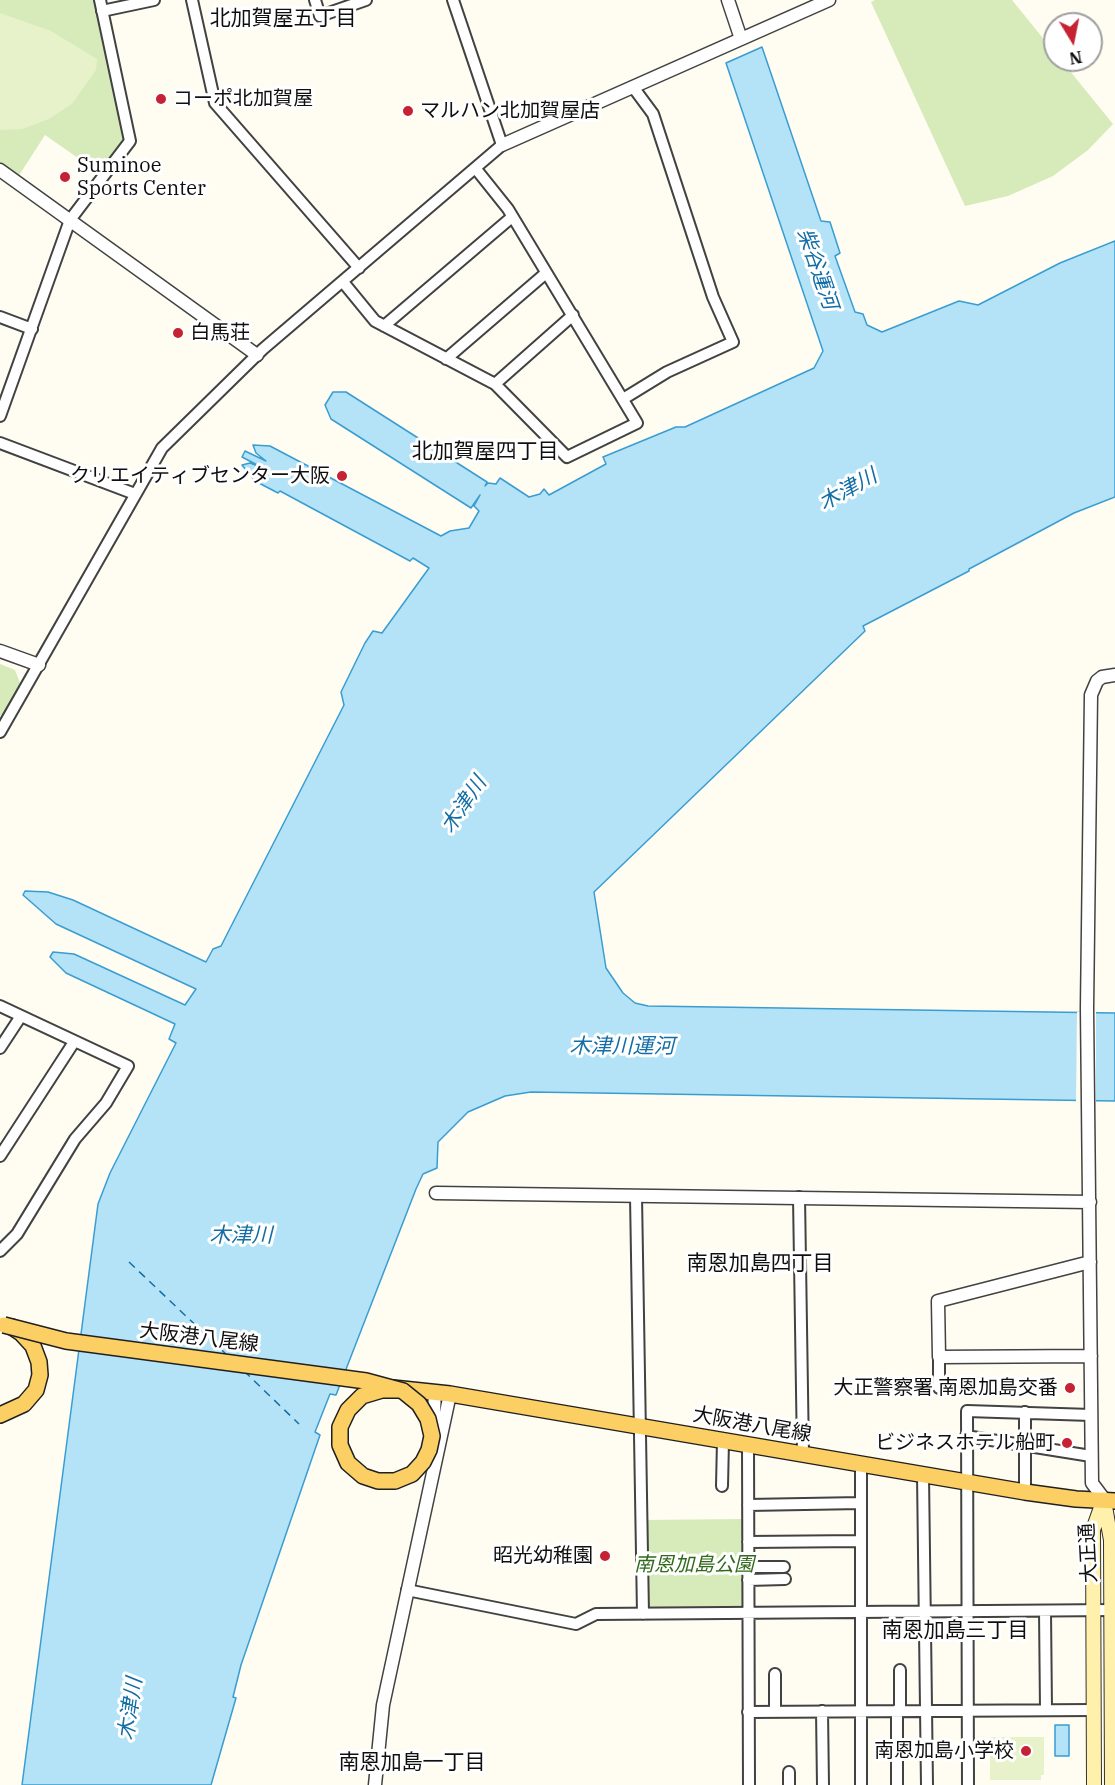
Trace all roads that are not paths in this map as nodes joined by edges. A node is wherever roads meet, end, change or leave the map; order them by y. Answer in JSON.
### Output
{"nodes":[{"id":1,"x":154,"y":0,"type":"edge"},
{"id":2,"x":192,"y":0,"type":"edge"},
{"id":3,"x":315,"y":0,"type":"edge"},
{"id":4,"x":366,"y":0,"type":"edge"},
{"id":5,"x":453,"y":0,"type":"edge"},
{"id":6,"x":728,"y":0,"type":"edge"},
{"id":7,"x":829,"y":0,"type":"edge"},
{"id":8,"x":101,"y":5,"type":"edge"},
{"id":9,"x":741,"y":39,"type":"junction"},
{"id":10,"x":633,"y":87,"type":"junction"},
{"id":11,"x":502,"y":145,"type":"junction"},
{"id":12,"x":476,"y":169,"type":"junction"},
{"id":13,"x":0,"y":170,"type":"edge"},
{"id":14,"x":512,"y":217,"type":"junction"},
{"id":15,"x":70,"y":220,"type":"junction"},
{"id":16,"x":359,"y":268,"type":"junction"},
{"id":17,"x":546,"y":273,"type":"junction"},
{"id":18,"x":343,"y":282,"type":"junction"},
{"id":19,"x":573,"y":315,"type":"junction"},
{"id":20,"x":0,"y":317,"type":"edge"},
{"id":21,"x":384,"y":326,"type":"junction"},
{"id":22,"x":32,"y":329,"type":"junction"},
{"id":23,"x":257,"y":355,"type":"junction"},
{"id":24,"x":446,"y":359,"type":"junction"},
{"id":25,"x":495,"y":384,"type":"junction"},
{"id":26,"x":623,"y":399,"type":"junction"},
{"id":27,"x":0,"y":416,"type":"edge"},
{"id":28,"x":0,"y":443,"type":"edge"},
{"id":29,"x":135,"y":494,"type":"junction"},
{"id":30,"x":0,"y":651,"type":"edge"},
{"id":31,"x":39,"y":665,"type":"junction"},
{"id":32,"x":1115,"y":675,"type":"edge"},
{"id":33,"x":0,"y":732,"type":"edge"},
{"id":34,"x":0,"y":1006,"type":"edge"},
{"id":35,"x":21,"y":1016,"type":"junction"},
{"id":36,"x":74,"y":1042,"type":"junction"},
{"id":37,"x":0,"y":1048,"type":"edge"},
{"id":38,"x":0,"y":1156,"type":"edge"},
{"id":39,"x":436,"y":1193,"type":"dead end"},
{"id":40,"x":636,"y":1196,"type":"junction"},
{"id":41,"x":799,"y":1197,"type":"junction"},
{"id":42,"x":1090,"y":1202,"type":"junction"},
{"id":43,"x":0,"y":1251,"type":"edge"},
{"id":44,"x":1090,"y":1262,"type":"junction"},
{"id":45,"x":1,"y":1325,"type":"edge"},
{"id":46,"x":1091,"y":1356,"type":"junction"},
{"id":47,"x":939,"y":1357,"type":"junction"},
{"id":48,"x":939,"y":1388,"type":"dead end"},
{"id":49,"x":442,"y":1393,"type":"junction"},
{"id":50,"x":1025,"y":1412,"type":"junction"},
{"id":51,"x":0,"y":1415,"type":"edge"},
{"id":52,"x":1091,"y":1415,"type":"junction"},
{"id":53,"x":639,"y":1427,"type":"junction"},
{"id":54,"x":966,"y":1436,"type":"junction"},
{"id":55,"x":723,"y":1441,"type":"junction"},
{"id":56,"x":748,"y":1446,"type":"junction"},
{"id":57,"x":1025,"y":1446,"type":"junction"},
{"id":58,"x":803,"y":1455,"type":"junction"},
{"id":59,"x":1092,"y":1456,"type":"junction"},
{"id":60,"x":861,"y":1464,"type":"junction"},
{"id":61,"x":923,"y":1475,"type":"junction"},
{"id":62,"x":965,"y":1482,"type":"junction"},
{"id":63,"x":722,"y":1486,"type":"dead end"},
{"id":64,"x":1025,"y":1492,"type":"junction"},
{"id":65,"x":1111,"y":1498,"type":"edge"},
{"id":66,"x":861,"y":1503,"type":"junction"},
{"id":67,"x":748,"y":1505,"type":"junction"},
{"id":68,"x":861,"y":1541,"type":"junction"},
{"id":69,"x":748,"y":1542,"type":"junction"},
{"id":70,"x":1113,"y":1560,"type":"edge"},
{"id":71,"x":784,"y":1566,"type":"dead end"},
{"id":72,"x":748,"y":1567,"type":"junction"},
{"id":73,"x":784,"y":1579,"type":"dead end"},
{"id":74,"x":748,"y":1580,"type":"junction"},
{"id":75,"x":407,"y":1590,"type":"junction"},
{"id":76,"x":1093,"y":1610,"type":"junction"},
{"id":77,"x":1113,"y":1610,"type":"edge"},
{"id":78,"x":1045,"y":1611,"type":"junction"},
{"id":79,"x":861,"y":1612,"type":"junction"},
{"id":80,"x":965,"y":1612,"type":"junction"},
{"id":81,"x":925,"y":1613,"type":"junction"},
{"id":82,"x":643,"y":1614,"type":"junction"},
{"id":83,"x":748,"y":1614,"type":"junction"},
{"id":84,"x":1113,"y":1660,"type":"edge"},
{"id":85,"x":900,"y":1670,"type":"dead end"},
{"id":86,"x":775,"y":1674,"type":"dead end"},
{"id":87,"x":861,"y":1710,"type":"junction"},
{"id":88,"x":898,"y":1710,"type":"junction"},
{"id":89,"x":927,"y":1710,"type":"junction"},
{"id":90,"x":965,"y":1710,"type":"junction"},
{"id":91,"x":1046,"y":1710,"type":"junction"},
{"id":92,"x":1094,"y":1710,"type":"junction"},
{"id":93,"x":1114,"y":1710,"type":"edge"},
{"id":94,"x":775,"y":1711,"type":"junction"},
{"id":95,"x":822,"y":1711,"type":"junction"},
{"id":96,"x":748,"y":1712,"type":"junction"},
{"id":97,"x":789,"y":1772,"type":"dead end"},
{"id":98,"x":375,"y":1785,"type":"edge"},
{"id":99,"x":748,"y":1785,"type":"edge"},
{"id":100,"x":789,"y":1785,"type":"edge"},
{"id":101,"x":823,"y":1785,"type":"edge"},
{"id":102,"x":861,"y":1785,"type":"edge"},
{"id":103,"x":897,"y":1785,"type":"edge"},
{"id":104,"x":927,"y":1785,"type":"edge"},
{"id":105,"x":968,"y":1785,"type":"edge"},
{"id":106,"x":1094,"y":1785,"type":"edge"},
{"id":107,"x":1113,"y":1785,"type":"edge"}],
"edges":[{"from":1,"to":8,"type":"street"},
{"from":2,"to":16,"type":"street"},
{"from":3,"to":4,"type":"street"},
{"from":5,"to":11,"type":"street"},
{"from":6,"to":9,"type":"street"},
{"from":7,"to":9,"type":"street"},
{"from":8,"to":15,"type":"street"},
{"from":9,"to":10,"type":"street"},
{"from":10,"to":11,"type":"street"},
{"from":10,"to":26,"type":"street"},
{"from":11,"to":12,"type":"street"},
{"from":12,"to":14,"type":"street"},
{"from":12,"to":16,"type":"street"},
{"from":13,"to":15,"type":"street"},
{"from":14,"to":17,"type":"street"},
{"from":14,"to":21,"type":"street"},
{"from":15,"to":22,"type":"street"},
{"from":15,"to":23,"type":"street"},
{"from":16,"to":18,"type":"street"},
{"from":17,"to":19,"type":"street"},
{"from":17,"to":24,"type":"street"},
{"from":18,"to":21,"type":"street"},
{"from":18,"to":23,"type":"street"},
{"from":19,"to":25,"type":"street"},
{"from":19,"to":26,"type":"street"},
{"from":20,"to":22,"type":"street"},
{"from":21,"to":24,"type":"street"},
{"from":22,"to":27,"type":"street"},
{"from":23,"to":29,"type":"street"},
{"from":24,"to":25,"type":"street"},
{"from":25,"to":26,"type":"street"},
{"from":28,"to":29,"type":"street"},
{"from":29,"to":31,"type":"street"},
{"from":30,"to":31,"type":"street"},
{"from":31,"to":33,"type":"street"},
{"from":32,"to":42,"type":"street"},
{"from":34,"to":35,"type":"street"},
{"from":35,"to":36,"type":"street"},
{"from":35,"to":37,"type":"street"},
{"from":36,"to":38,"type":"street"},
{"from":36,"to":43,"type":"street"},
{"from":39,"to":40,"type":"street"},
{"from":40,"to":41,"type":"street"},
{"from":40,"to":53,"type":"street"},
{"from":41,"to":42,"type":"street"},
{"from":41,"to":58,"type":"street"},
{"from":42,"to":44,"type":"street"},
{"from":44,"to":46,"type":"street"},
{"from":44,"to":47,"type":"street"},
{"from":45,"to":49,"type":"main road","name":"大阪港八尾線","bridge":true},
{"from":45,"to":51,"type":"main road","name":"大阪港八尾線","bridge":true},
{"from":46,"to":47,"type":"street"},
{"from":46,"to":52,"type":"street"},
{"from":47,"to":48,"type":"street"},
{"from":49,"to":53,"type":"main road","name":"大阪港八尾線"},
{"from":49,"to":75,"type":"street"},
{"from":50,"to":52,"type":"street"},
{"from":50,"to":54,"type":"street"},
{"from":50,"to":57,"type":"street"},
{"from":52,"to":59,"type":"street"},
{"from":53,"to":55,"type":"main road","name":"大阪港八尾線"},
{"from":53,"to":82,"type":"street"},
{"from":54,"to":57,"type":"street"},
{"from":54,"to":62,"type":"street"},
{"from":55,"to":56,"type":"main road","name":"大阪港八尾線"},
{"from":55,"to":63,"type":"street"},
{"from":56,"to":58,"type":"main road","name":"大阪港八尾線"},
{"from":56,"to":67,"type":"street"},
{"from":57,"to":59,"type":"street"},
{"from":57,"to":64,"type":"street"},
{"from":58,"to":60,"type":"main road","name":"大阪港八尾線"},
{"from":59,"to":65,"type":"street"},
{"from":60,"to":61,"type":"main road","name":"大阪港八尾線"},
{"from":60,"to":66,"type":"street"},
{"from":61,"to":62,"type":"main road","name":"大阪港八尾線"},
{"from":61,"to":81,"type":"street"},
{"from":62,"to":64,"type":"main road","name":"大阪港八尾線"},
{"from":62,"to":80,"type":"street"},
{"from":64,"to":65,"type":"main road","name":"大阪港八尾線"},
{"from":65,"to":70,"type":"main road","name":"大正通"},
{"from":65,"to":76,"type":"main road","name":"大正通"},
{"from":66,"to":67,"type":"street"},
{"from":66,"to":68,"type":"street"},
{"from":67,"to":69,"type":"street"},
{"from":68,"to":69,"type":"street"},
{"from":68,"to":79,"type":"street"},
{"from":69,"to":72,"type":"street"},
{"from":70,"to":77,"type":"main road","name":"大正通"},
{"from":71,"to":72,"type":"street"},
{"from":72,"to":74,"type":"street"},
{"from":73,"to":74,"type":"street"},
{"from":74,"to":83,"type":"street"},
{"from":75,"to":82,"type":"street"},
{"from":75,"to":98,"type":"street"},
{"from":76,"to":77,"type":"street"},
{"from":76,"to":78,"type":"street"},
{"from":76,"to":92,"type":"main road","name":"大正通"},
{"from":77,"to":84,"type":"main road","name":"大正通"},
{"from":78,"to":80,"type":"street"},
{"from":78,"to":91,"type":"street"},
{"from":79,"to":81,"type":"street"},
{"from":79,"to":83,"type":"street"},
{"from":79,"to":87,"type":"street"},
{"from":80,"to":81,"type":"street"},
{"from":80,"to":90,"type":"street"},
{"from":81,"to":89,"type":"street"},
{"from":82,"to":83,"type":"street"},
{"from":83,"to":96,"type":"street"},
{"from":84,"to":93,"type":"main road","name":"大正通"},
{"from":85,"to":88,"type":"street"},
{"from":86,"to":94,"type":"street"},
{"from":87,"to":88,"type":"street"},
{"from":87,"to":95,"type":"street"},
{"from":87,"to":102,"type":"street"},
{"from":88,"to":89,"type":"street"},
{"from":88,"to":103,"type":"street"},
{"from":89,"to":90,"type":"street"},
{"from":89,"to":104,"type":"street"},
{"from":90,"to":91,"type":"street"},
{"from":90,"to":105,"type":"street"},
{"from":91,"to":92,"type":"street"},
{"from":92,"to":93,"type":"street"},
{"from":92,"to":106,"type":"main road","name":"大正通"},
{"from":93,"to":107,"type":"main road","name":"大正通"},
{"from":94,"to":95,"type":"street"},
{"from":94,"to":96,"type":"street"},
{"from":95,"to":101,"type":"street"},
{"from":96,"to":99,"type":"street"},
{"from":97,"to":100,"type":"street"}]}
